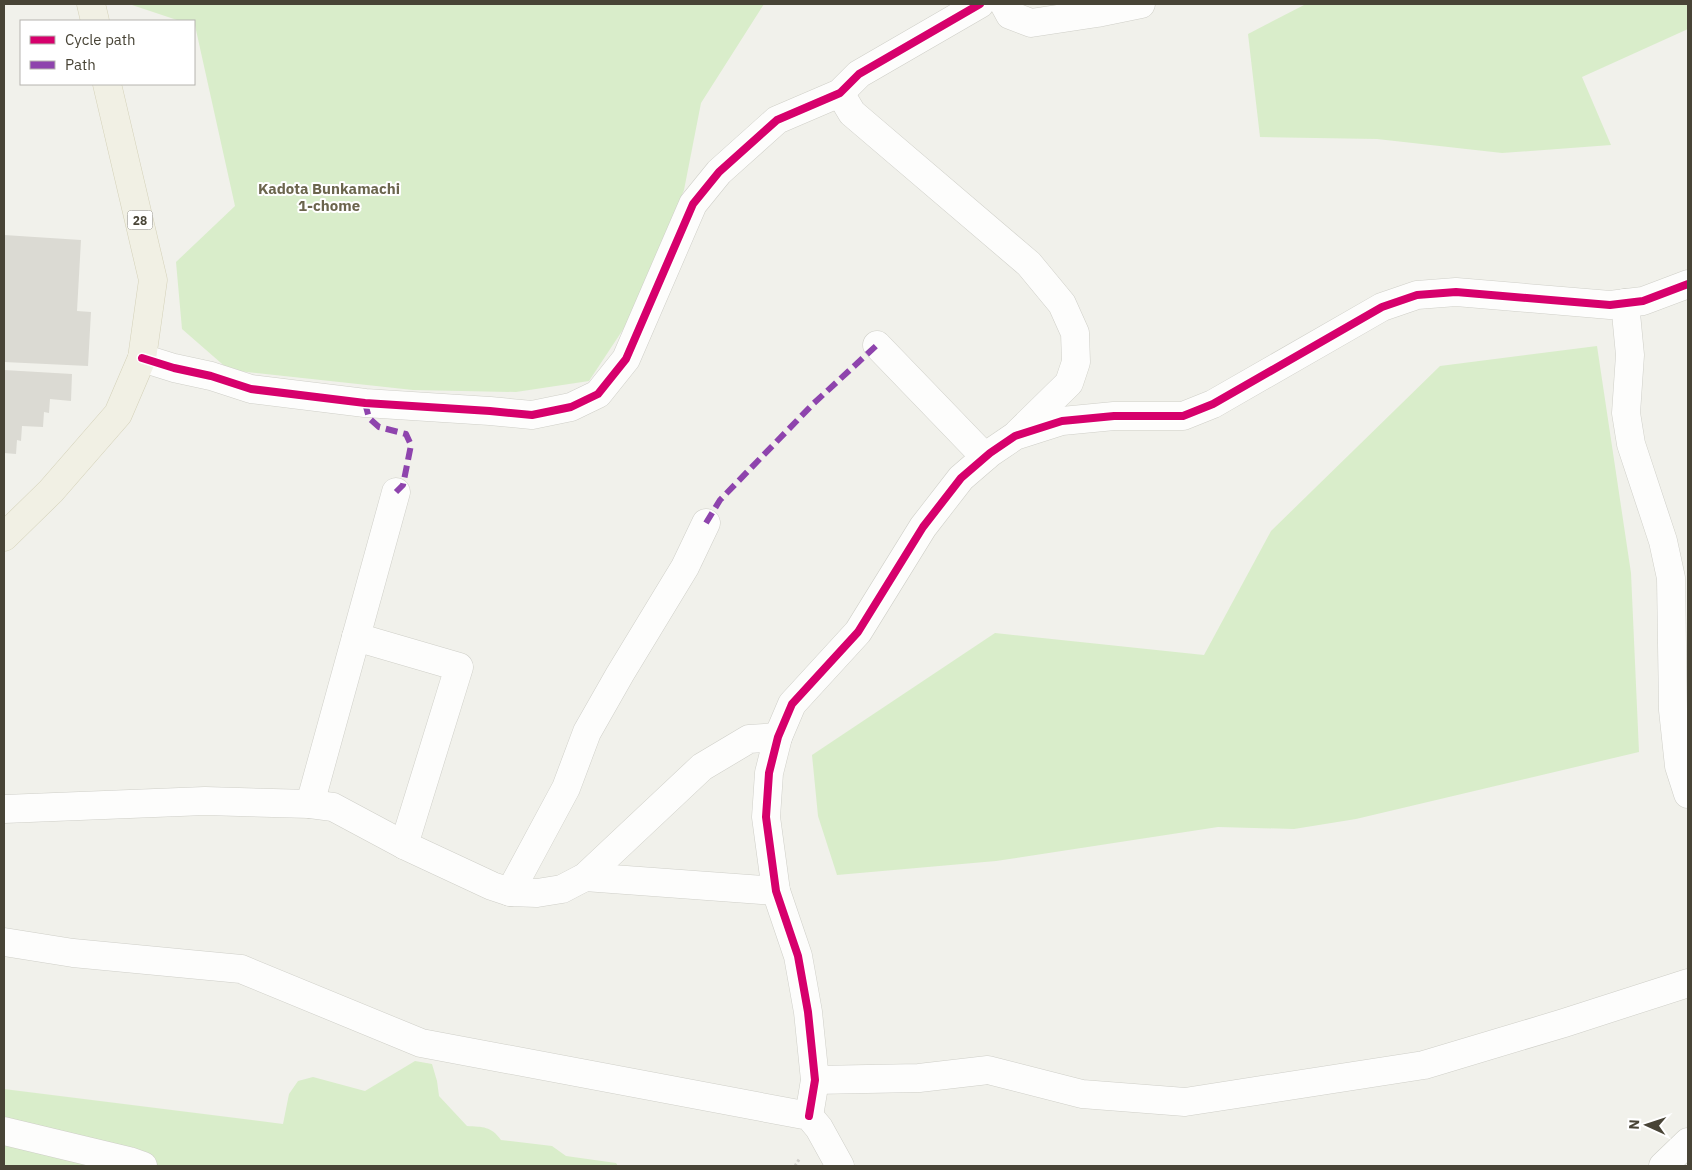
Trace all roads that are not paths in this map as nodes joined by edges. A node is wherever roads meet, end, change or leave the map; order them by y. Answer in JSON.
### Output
{"nodes":[{"id":1,"x":91,"y":4,"type":"edge"},
{"id":2,"x":980,"y":4,"type":"edge"},
{"id":3,"x":1004,"y":4,"type":"edge"},
{"id":4,"x":1141,"y":4,"type":"edge"},
{"id":5,"x":94,"y":20,"type":"edge"},
{"id":6,"x":108,"y":85,"type":"edge"},
{"id":7,"x":840,"y":93,"type":"junction"},
{"id":8,"x":1688,"y":284,"type":"edge"},
{"id":9,"x":1624,"y":303,"type":"junction"},
{"id":10,"x":877,"y":345,"type":"dead end"},
{"id":11,"x":142,"y":358,"type":"junction"},
{"id":12,"x":1015,"y":436,"type":"junction"},
{"id":13,"x":985,"y":457,"type":"junction"},
{"id":14,"x":396,"y":492,"type":"dead end"},
{"id":15,"x":706,"y":523,"type":"dead end"},
{"id":16,"x":4,"y":537,"type":"edge"},
{"id":17,"x":356,"y":637,"type":"junction"},
{"id":18,"x":778,"y":737,"type":"junction"},
{"id":19,"x":1688,"y":794,"type":"edge"},
{"id":20,"x":310,"y":804,"type":"junction"},
{"id":21,"x":4,"y":809,"type":"edge"},
{"id":22,"x":404,"y":845,"type":"junction"},
{"id":23,"x":585,"y":877,"type":"junction"},
{"id":24,"x":776,"y":891,"type":"junction"},
{"id":25,"x":510,"y":892,"type":"junction"},
{"id":26,"x":4,"y":942,"type":"edge"},
{"id":27,"x":1688,"y":983,"type":"edge"},
{"id":28,"x":815,"y":1080,"type":"junction"},
{"id":29,"x":809,"y":1116,"type":"junction"},
{"id":30,"x":4,"y":1130,"type":"edge"},
{"id":31,"x":1688,"y":1142,"type":"edge"},
{"id":32,"x":143,"y":1166,"type":"edge"},
{"id":33,"x":840,"y":1166,"type":"edge"},
{"id":34,"x":1662,"y":1166,"type":"edge"}],
"edges":[{"from":1,"to":5,"type":"main road"},
{"from":2,"to":7,"type":"street"},
{"from":3,"to":4,"type":"street"},
{"from":6,"to":11,"type":"main road","number":"28"},
{"from":7,"to":11,"type":"street"},
{"from":7,"to":12,"type":"street"},
{"from":8,"to":9,"type":"street"},
{"from":9,"to":12,"type":"street"},
{"from":9,"to":19,"type":"street"},
{"from":10,"to":13,"type":"street"},
{"from":11,"to":16,"type":"main road","number":"28"},
{"from":12,"to":13,"type":"street"},
{"from":13,"to":18,"type":"street"},
{"from":14,"to":17,"type":"street"},
{"from":15,"to":25,"type":"street"},
{"from":17,"to":20,"type":"street"},
{"from":17,"to":22,"type":"street"},
{"from":18,"to":23,"type":"street"},
{"from":18,"to":24,"type":"street"},
{"from":20,"to":21,"type":"street"},
{"from":20,"to":22,"type":"street"},
{"from":22,"to":25,"type":"street"},
{"from":23,"to":24,"type":"street"},
{"from":23,"to":25,"type":"street"},
{"from":24,"to":28,"type":"street"},
{"from":26,"to":29,"type":"street"},
{"from":27,"to":28,"type":"street"},
{"from":28,"to":29,"type":"street"},
{"from":29,"to":33,"type":"street"},
{"from":30,"to":32,"type":"street"},
{"from":31,"to":34,"type":"street"}]}
